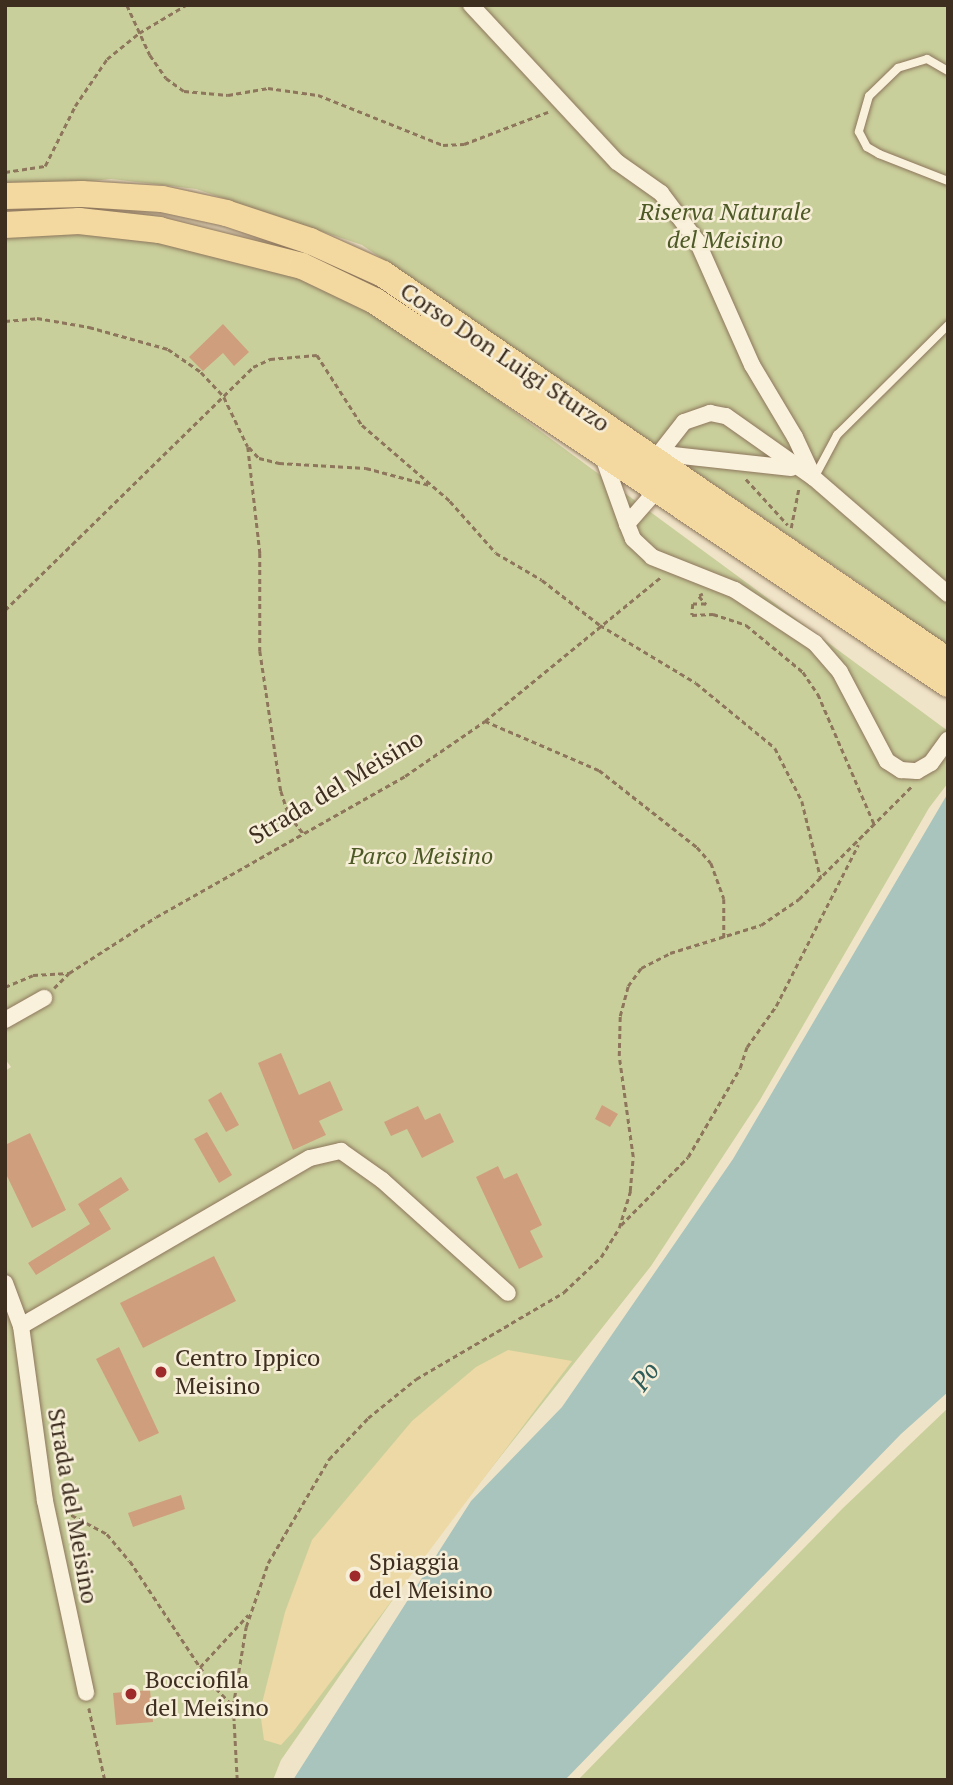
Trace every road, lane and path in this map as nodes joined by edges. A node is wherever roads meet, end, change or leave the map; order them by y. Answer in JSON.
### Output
{"nodes":[{"id":1,"x":127,"y":5,"type":"edge"},
{"id":2,"x":186,"y":5,"type":"edge"},
{"id":3,"x":471,"y":5,"type":"edge"},
{"id":4,"x":139,"y":33,"type":"junction"},
{"id":5,"x":948,"y":71,"type":"edge"},
{"id":6,"x":561,"y":106,"type":"junction"},
{"id":7,"x":5,"y":173,"type":"edge"},
{"id":8,"x":948,"y":181,"type":"edge"},
{"id":9,"x":5,"y":196,"type":"edge"},
{"id":10,"x":5,"y":225,"type":"edge"},
{"id":11,"x":5,"y":321,"type":"edge"},
{"id":12,"x":948,"y":325,"type":"edge"},
{"id":13,"x":224,"y":397,"type":"junction"},
{"id":14,"x":248,"y":446,"type":"junction"},
{"id":15,"x":603,"y":457,"type":"junction"},
{"id":16,"x":655,"y":458,"type":"junction"},
{"id":17,"x":752,"y":474,"type":"dead end"},
{"id":18,"x":802,"y":478,"type":"junction"},
{"id":19,"x":430,"y":485,"type":"junction"},
{"id":20,"x":655,"y":492,"type":"junction"},
{"id":21,"x":627,"y":524,"type":"junction"},
{"id":22,"x":791,"y":528,"type":"junction"},
{"id":23,"x":800,"y":536,"type":"dead end"},
{"id":24,"x":670,"y":565,"type":"junction"},
{"id":25,"x":701,"y":577,"type":"junction"},
{"id":26,"x":948,"y":594,"type":"edge"},
{"id":27,"x":5,"y":610,"type":"edge"},
{"id":28,"x":600,"y":625,"type":"junction"},
{"id":29,"x":946,"y":675,"type":"edge"},
{"id":30,"x":485,"y":721,"type":"junction"},
{"id":31,"x":948,"y":740,"type":"edge"},
{"id":32,"x":916,"y":771,"type":"junction"},
{"id":33,"x":875,"y":826,"type":"junction"},
{"id":34,"x":303,"y":833,"type":"junction"},
{"id":35,"x":859,"y":842,"type":"junction"},
{"id":36,"x":821,"y":879,"type":"junction"},
{"id":37,"x":724,"y":939,"type":"junction"},
{"id":38,"x":69,"y":973,"type":"junction"},
{"id":39,"x":5,"y":987,"type":"edge"},
{"id":40,"x":44,"y":998,"type":"joint"},
{"id":41,"x":5,"y":1020,"type":"edge"},
{"id":42,"x":619,"y":1228,"type":"junction"},
{"id":43,"x":5,"y":1283,"type":"edge"},
{"id":44,"x":508,"y":1293,"type":"dead end"},
{"id":45,"x":21,"y":1326,"type":"junction"},
{"id":46,"x":45,"y":1501,"type":"junction"},
{"id":47,"x":251,"y":1613,"type":"junction"},
{"id":48,"x":200,"y":1667,"type":"junction"},
{"id":49,"x":86,"y":1693,"type":"joint"},
{"id":50,"x":233,"y":1706,"type":"junction"},
{"id":51,"x":105,"y":1780,"type":"edge"},
{"id":52,"x":237,"y":1780,"type":"edge"}],
"edges":[{"from":1,"to":4,"type":"path"},
{"from":2,"to":4,"type":"path"},
{"from":3,"to":6,"type":"street"},
{"from":4,"to":6,"type":"path"},
{"from":4,"to":7,"type":"path"},
{"from":5,"to":8,"type":"lane"},
{"from":6,"to":18,"type":"street"},
{"from":9,"to":16,"type":"main road","name":"Corso Don Luigi Sturzo"},
{"from":10,"to":15,"type":"main road","name":"Corso Don Luigi Sturzo"},
{"from":11,"to":13,"type":"path"},
{"from":12,"to":18,"type":"lane"},
{"from":13,"to":14,"type":"path"},
{"from":13,"to":19,"type":"path"},
{"from":13,"to":27,"type":"path"},
{"from":14,"to":19,"type":"path"},
{"from":14,"to":34,"type":"path"},
{"from":15,"to":20,"type":"main road","name":"Corso Don Luigi Sturzo"},
{"from":15,"to":21,"type":"street"},
{"from":16,"to":18,"type":"street"},
{"from":16,"to":18,"type":"street"},
{"from":16,"to":29,"type":"main road","name":"Corso Don Luigi Sturzo"},
{"from":17,"to":22,"type":"path"},
{"from":18,"to":22,"type":"path"},
{"from":18,"to":26,"type":"street"},
{"from":19,"to":28,"type":"path"},
{"from":20,"to":21,"type":"street"},
{"from":20,"to":29,"type":"main road","name":"Corso Don Luigi Sturzo"},
{"from":21,"to":24,"type":"street"},
{"from":22,"to":23,"type":"path"},
{"from":24,"to":25,"type":"street"},
{"from":24,"to":28,"type":"path","name":"Strada del Meisino"},
{"from":25,"to":32,"type":"street"},
{"from":25,"to":33,"type":"path"},
{"from":28,"to":30,"type":"path","name":"Strada del Meisino"},
{"from":28,"to":36,"type":"path"},
{"from":30,"to":34,"type":"path","name":"Strada del Meisino"},
{"from":30,"to":37,"type":"path"},
{"from":31,"to":32,"type":"street"},
{"from":32,"to":33,"type":"path"},
{"from":33,"to":35,"type":"path"},
{"from":34,"to":38,"type":"path","name":"Strada del Meisino"},
{"from":35,"to":36,"type":"path"},
{"from":35,"to":42,"type":"path"},
{"from":36,"to":37,"type":"path"},
{"from":37,"to":42,"type":"path"},
{"from":38,"to":39,"type":"path"},
{"from":38,"to":40,"type":"path","name":"Strada del Meisino"},
{"from":40,"to":41,"type":"street"},
{"from":42,"to":47,"type":"path"},
{"from":43,"to":45,"type":"street","name":"Strada del Meisino"},
{"from":44,"to":45,"type":"street"},
{"from":45,"to":46,"type":"street","name":"Strada del Meisino"},
{"from":46,"to":48,"type":"path"},
{"from":46,"to":49,"type":"street","name":"Strada del Meisino"},
{"from":47,"to":48,"type":"path"},
{"from":47,"to":50,"type":"path"},
{"from":48,"to":50,"type":"path"},
{"from":49,"to":51,"type":"path"},
{"from":50,"to":52,"type":"path"}]}
